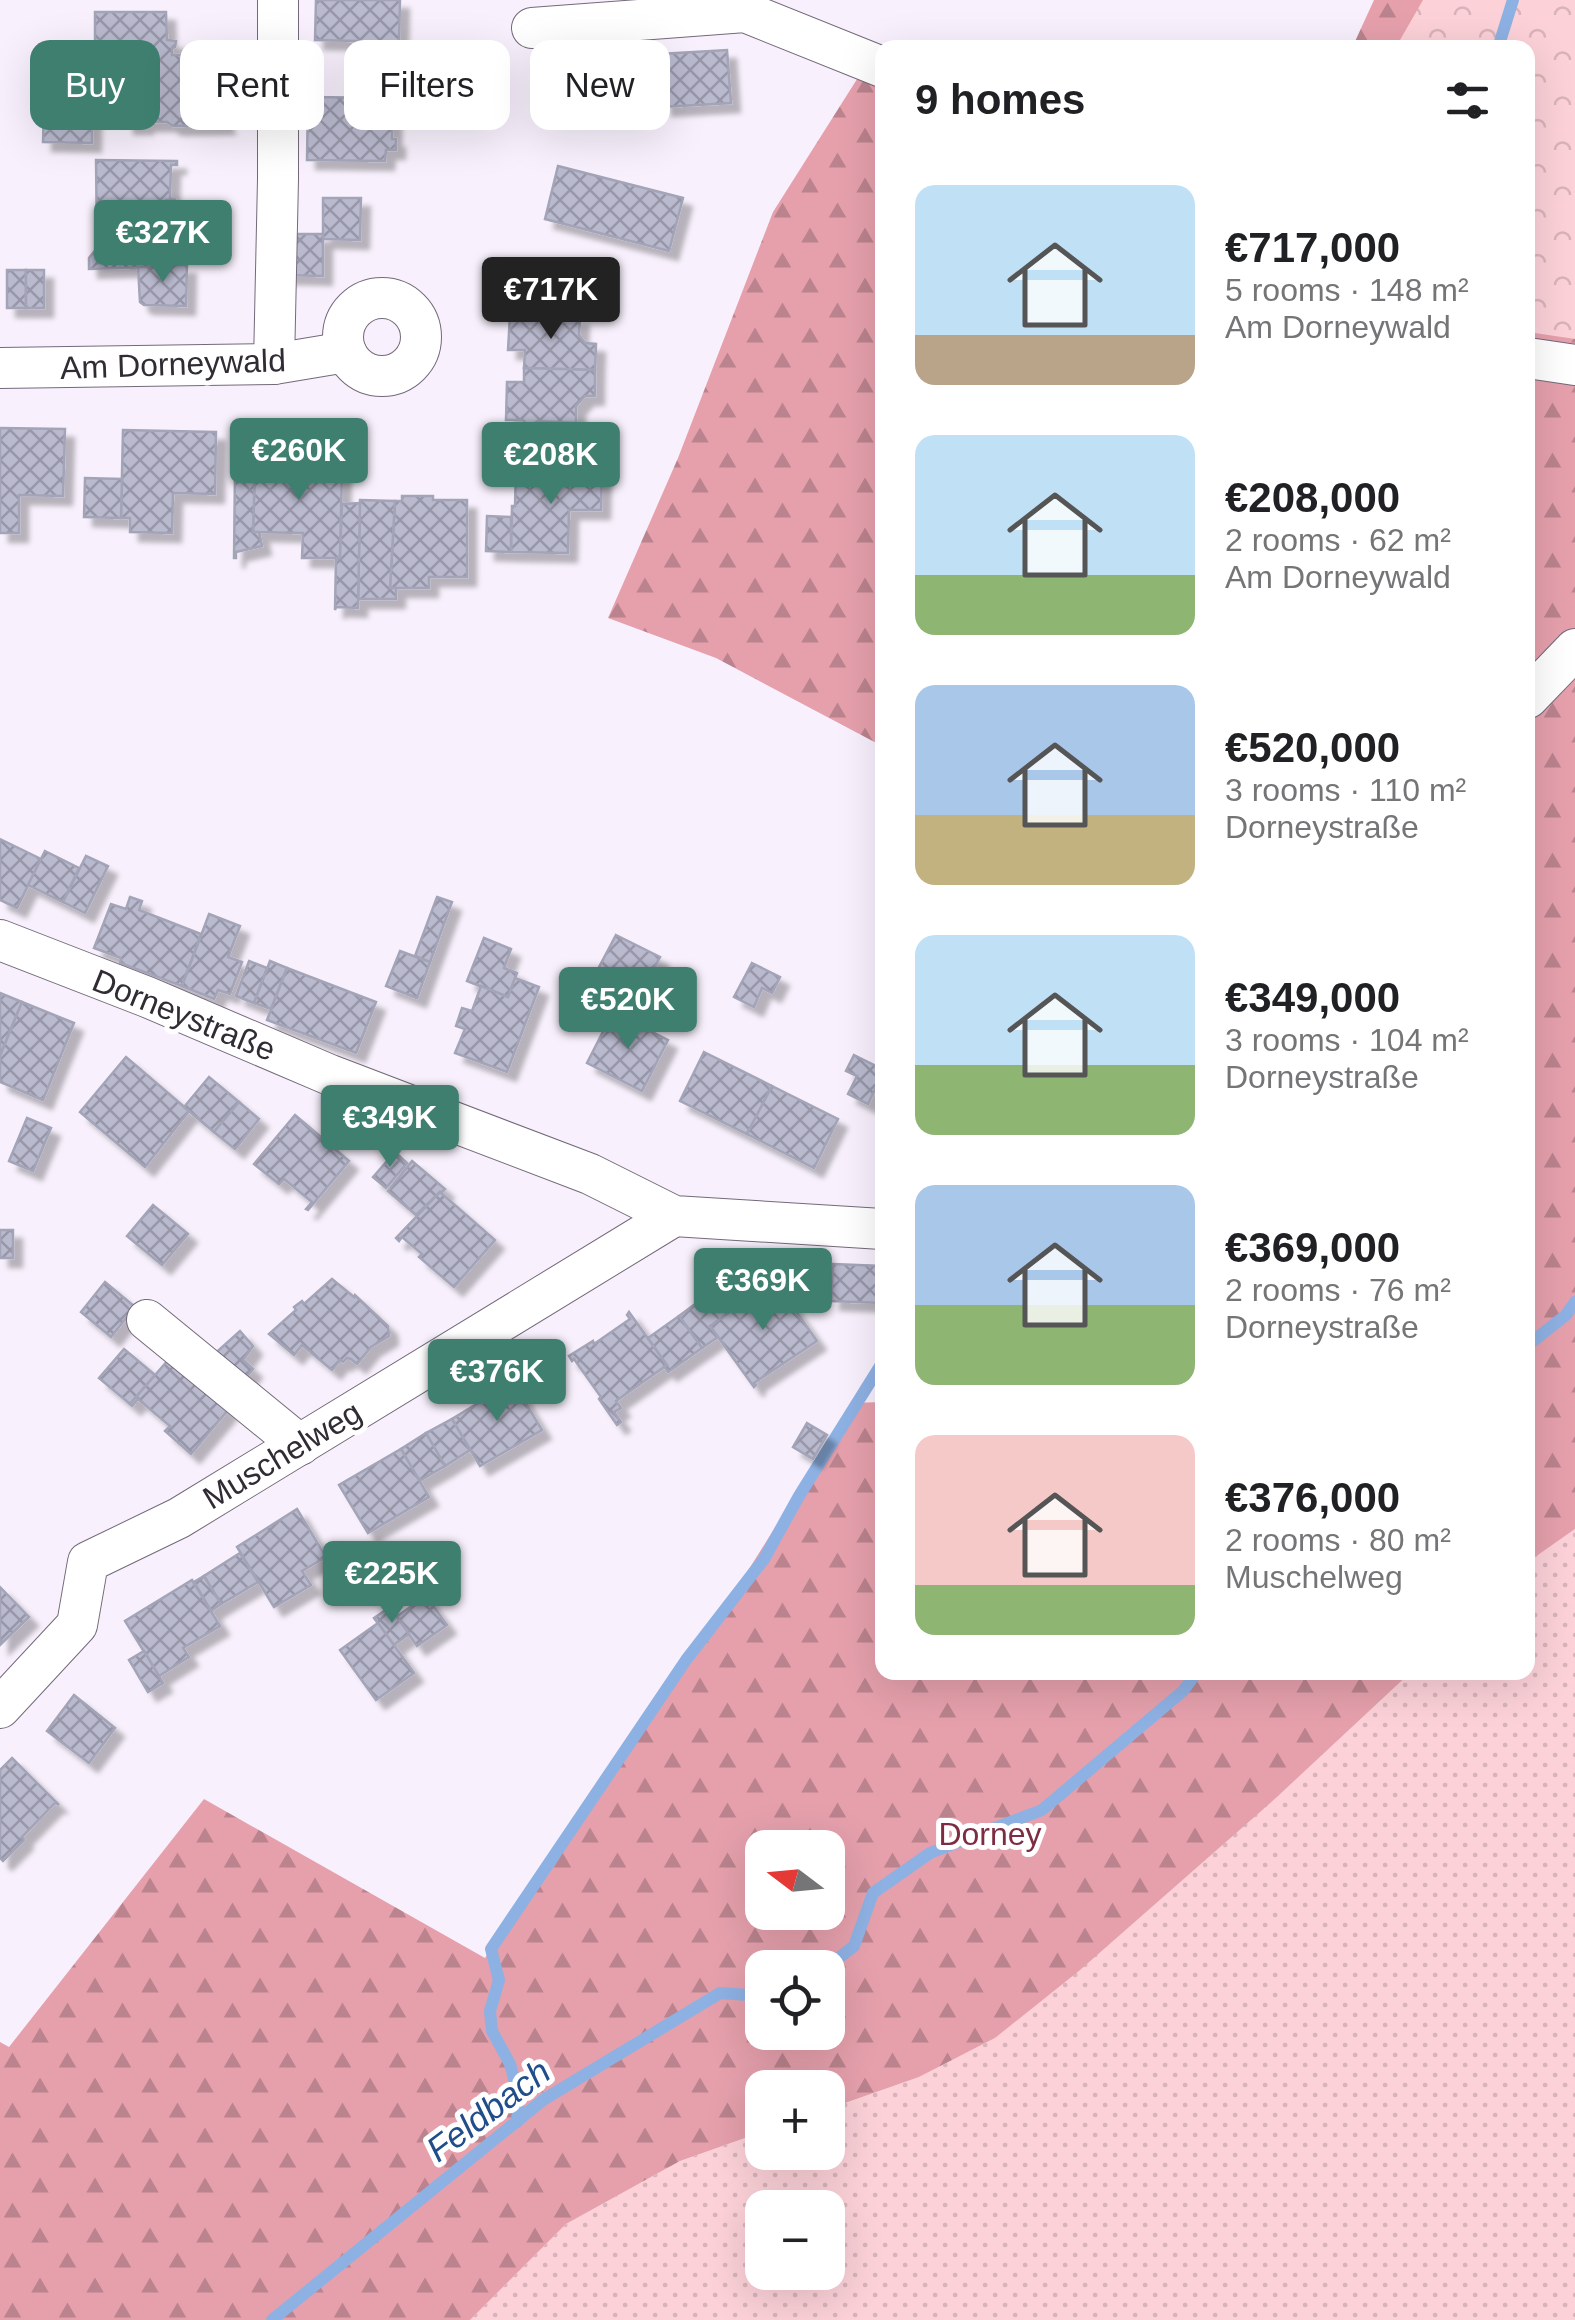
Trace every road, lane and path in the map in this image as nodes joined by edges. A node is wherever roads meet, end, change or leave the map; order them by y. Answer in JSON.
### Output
{"nodes":[{"id":1,"x":278,"y":0,"type":"edge"},
{"id":2,"x":532,"y":28,"type":"dead end"},
{"id":3,"x":875,"y":65,"type":"edge"},
{"id":4,"x":346,"y":352,"type":"dead end"},
{"id":5,"x":1535,"y":359,"type":"edge"},
{"id":6,"x":274,"y":364,"type":"junction"},
{"id":7,"x":1575,"y":365,"type":"edge"},
{"id":8,"x":0,"y":368,"type":"edge"},
{"id":9,"x":1575,"y":649,"type":"edge"},
{"id":10,"x":1535,"y":691,"type":"edge"},
{"id":11,"x":0,"y":940,"type":"edge"},
{"id":12,"x":674,"y":1216,"type":"junction"},
{"id":13,"x":875,"y":1229,"type":"edge"},
{"id":14,"x":147,"y":1320,"type":"dead end"},
{"id":15,"x":300,"y":1445,"type":"junction"},
{"id":16,"x":0,"y":1708,"type":"edge"}],
"edges":[{"from":1,"to":6,"type":"street"},
{"from":2,"to":3,"type":"street"},
{"from":4,"to":6,"type":"street","name":"Am Dorneywald"},
{"from":5,"to":7,"type":"street"},
{"from":6,"to":8,"type":"street","name":"Am Dorneywald"},
{"from":9,"to":10,"type":"street"},
{"from":11,"to":12,"type":"street","name":"Dorneystraße"},
{"from":12,"to":13,"type":"street","name":"Dorneystraße"},
{"from":12,"to":15,"type":"street","name":"Muschelweg"},
{"from":14,"to":15,"type":"street"},
{"from":15,"to":16,"type":"street","name":"Muschelweg"}]}
